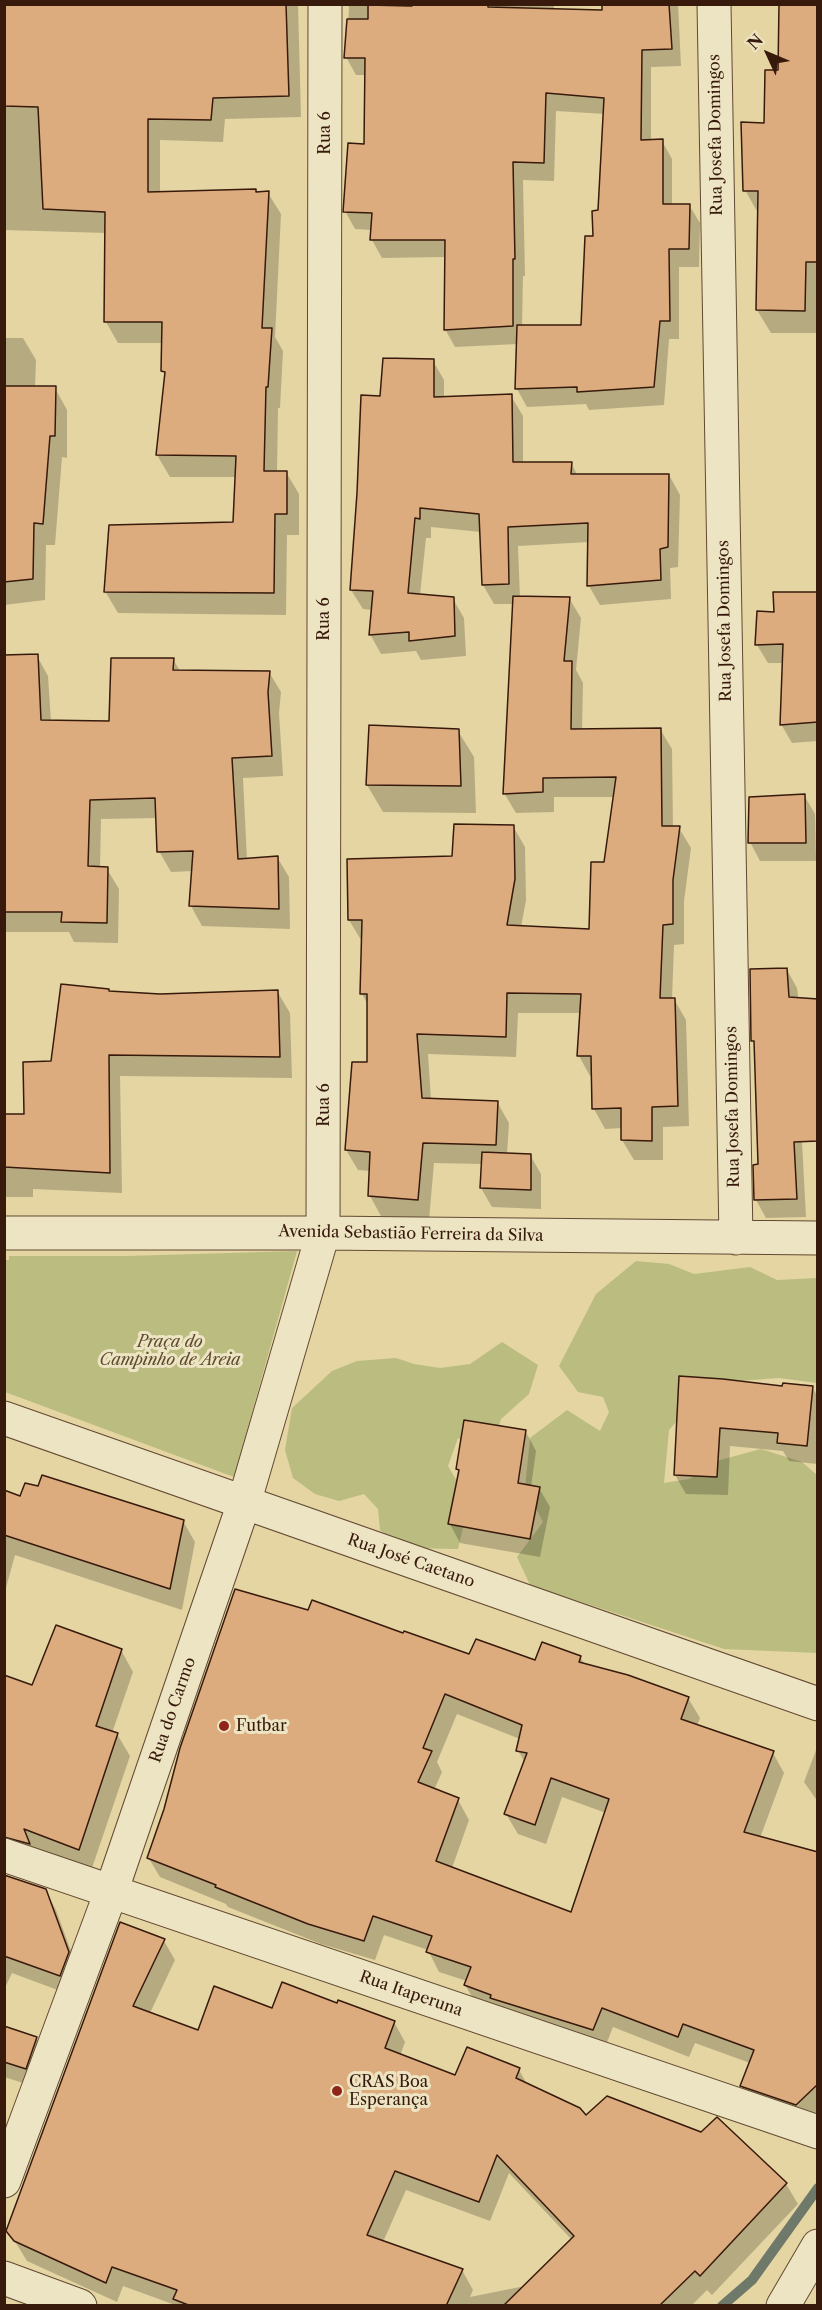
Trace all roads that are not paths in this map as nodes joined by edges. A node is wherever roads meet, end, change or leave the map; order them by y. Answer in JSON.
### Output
{"nodes":[{"id":1,"x":325,"y":4,"type":"edge"},
{"id":2,"x":714,"y":4,"type":"edge"},
{"id":3,"x":4,"y":1233,"type":"edge"},
{"id":4,"x":323,"y":1233,"type":"junction"},
{"id":5,"x":736,"y":1238,"type":"junction"},
{"id":6,"x":818,"y":1238,"type":"edge"},
{"id":7,"x":4,"y":1418,"type":"edge"},
{"id":8,"x":244,"y":1503,"type":"junction"},
{"id":9,"x":818,"y":1704,"type":"edge"},
{"id":10,"x":4,"y":1855,"type":"edge"},
{"id":11,"x":111,"y":1892,"type":"junction"},
{"id":12,"x":815,"y":2131,"type":"edge"},
{"id":13,"x":4,"y":2181,"type":"edge"},
{"id":14,"x":818,"y":2246,"type":"edge"},
{"id":15,"x":4,"y":2278,"type":"edge"},
{"id":16,"x":80,"y":2306,"type":"edge"},
{"id":17,"x":783,"y":2306,"type":"edge"}],
"edges":[{"from":1,"to":4,"type":"street","name":"Rua 6"},
{"from":2,"to":5,"type":"street","name":"Rua Josefa Domingos"},
{"from":3,"to":4,"type":"street","name":"Avenida Sebastião Ferreira da Silva"},
{"from":4,"to":5,"type":"street","name":"Avenida Sebastião Ferreira da Silva"},
{"from":4,"to":8,"type":"street","name":"Rua do Carmo"},
{"from":5,"to":6,"type":"street","name":"Avenida Sebastião Ferreira da Silva"},
{"from":7,"to":8,"type":"street","name":"Rua José Caetano"},
{"from":8,"to":9,"type":"street","name":"Rua José Caetano"},
{"from":8,"to":11,"type":"street","name":"Rua do Carmo"},
{"from":10,"to":11,"type":"street","name":"Rua Itaperuna"},
{"from":11,"to":12,"type":"street","name":"Rua Itaperuna"},
{"from":11,"to":13,"type":"street","name":"Rua do Carmo"},
{"from":14,"to":17,"type":"street"},
{"from":15,"to":16,"type":"street"}]}
